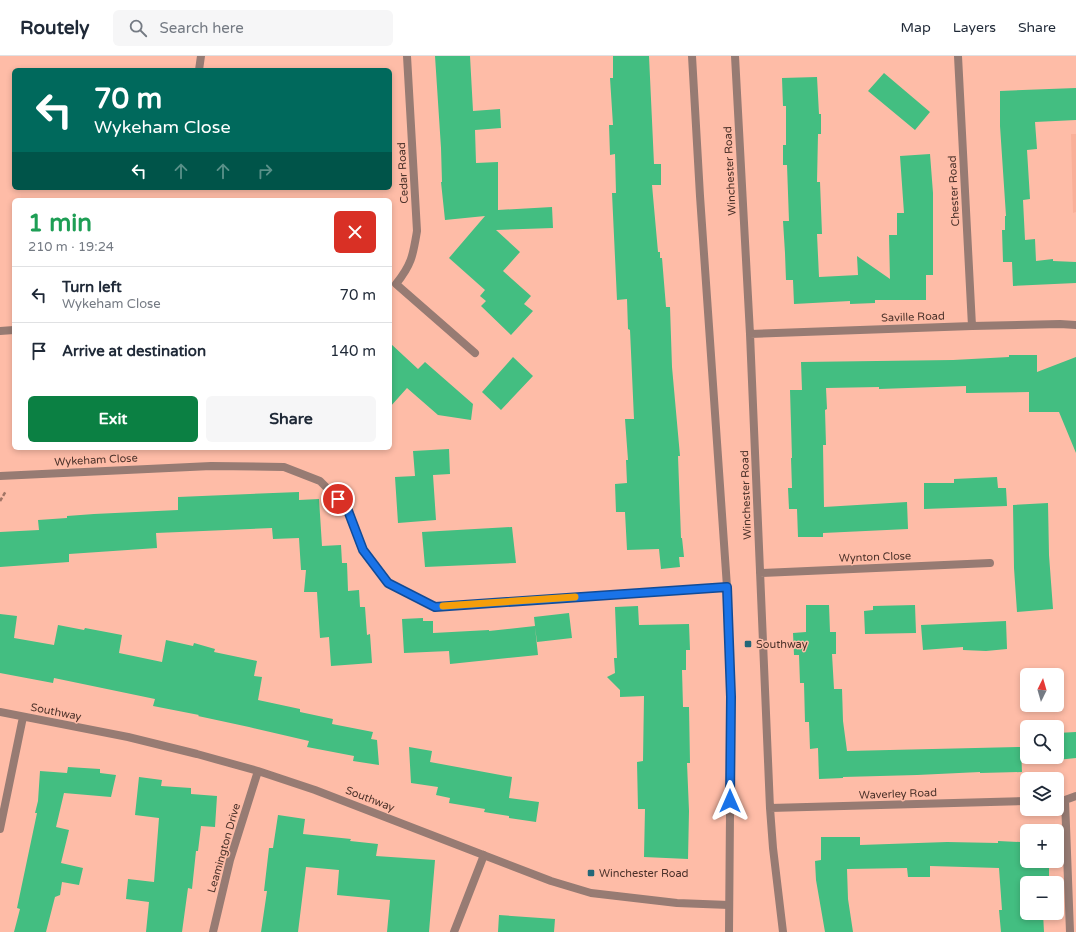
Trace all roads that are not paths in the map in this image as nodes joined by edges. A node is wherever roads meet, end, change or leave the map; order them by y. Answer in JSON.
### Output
{"nodes":[{"id":1,"x":201,"y":56,"type":"edge"},
{"id":2,"x":407,"y":56,"type":"edge"},
{"id":3,"x":692,"y":56,"type":"edge"},
{"id":4,"x":735,"y":56,"type":"edge"},
{"id":5,"x":958,"y":56,"type":"edge"},
{"id":6,"x":199,"y":68,"type":"edge"},
{"id":7,"x":393,"y":287,"type":"edge"},
{"id":8,"x":1076,"y":325,"type":"edge"},
{"id":9,"x":972,"y":326,"type":"junction"},
{"id":10,"x":12,"y":330,"type":"edge"},
{"id":11,"x":0,"y":331,"type":"edge"},
{"id":12,"x":750,"y":334,"type":"junction"},
{"id":13,"x":475,"y":353,"type":"dead end"},
{"id":14,"x":0,"y":476,"type":"edge"},
{"id":15,"x":990,"y":563,"type":"dead end"},
{"id":16,"x":760,"y":573,"type":"junction"},
{"id":17,"x":727,"y":587,"type":"junction"},
{"id":18,"x":0,"y":712,"type":"edge"},
{"id":19,"x":23,"y":717,"type":"junction"},
{"id":20,"x":258,"y":771,"type":"junction"},
{"id":21,"x":1076,"y":796,"type":"edge"},
{"id":22,"x":1064,"y":799,"type":"edge"},
{"id":23,"x":1020,"y":801,"type":"edge"},
{"id":24,"x":770,"y":808,"type":"junction"},
{"id":25,"x":1062,"y":816,"type":"edge"},
{"id":26,"x":0,"y":829,"type":"edge"},
{"id":27,"x":484,"y":855,"type":"junction"},
{"id":28,"x":729,"y":905,"type":"junction"},
{"id":29,"x":213,"y":932,"type":"edge"},
{"id":30,"x":454,"y":932,"type":"edge"},
{"id":31,"x":730,"y":932,"type":"edge"},
{"id":32,"x":783,"y":932,"type":"edge"},
{"id":33,"x":1070,"y":932,"type":"edge"}],
"edges":[{"from":1,"to":6,"type":"street"},
{"from":2,"to":7,"type":"street","name":"Cedar Road"},
{"from":3,"to":17,"type":"street"},
{"from":4,"to":12,"type":"street","name":"Winchester Road"},
{"from":5,"to":9,"type":"street","name":"Chester Road"},
{"from":7,"to":13,"type":"street","name":"Cedar Road"},
{"from":8,"to":9,"type":"street","name":"Saville Road"},
{"from":9,"to":12,"type":"street","name":"Saville Road"},
{"from":10,"to":11,"type":"street"},
{"from":12,"to":16,"type":"street","name":"Winchester Road"},
{"from":14,"to":17,"type":"street","name":"Wykeham Close"},
{"from":15,"to":16,"type":"street","name":"Wynton Close"},
{"from":16,"to":24,"type":"street","name":"Winchester Road"},
{"from":17,"to":28,"type":"street"},
{"from":18,"to":19,"type":"street","name":"Southway"},
{"from":19,"to":20,"type":"street","name":"Southway"},
{"from":19,"to":26,"type":"street"},
{"from":20,"to":27,"type":"street","name":"Southway"},
{"from":20,"to":29,"type":"street","name":"Leamington Drive"},
{"from":21,"to":22,"type":"street"},
{"from":23,"to":24,"type":"street","name":"Waverley Road"},
{"from":24,"to":32,"type":"street","name":"Winchester Road"},
{"from":25,"to":33,"type":"street"},
{"from":27,"to":28,"type":"street","name":"Southway"},
{"from":27,"to":30,"type":"street"},
{"from":28,"to":31,"type":"street"}]}
